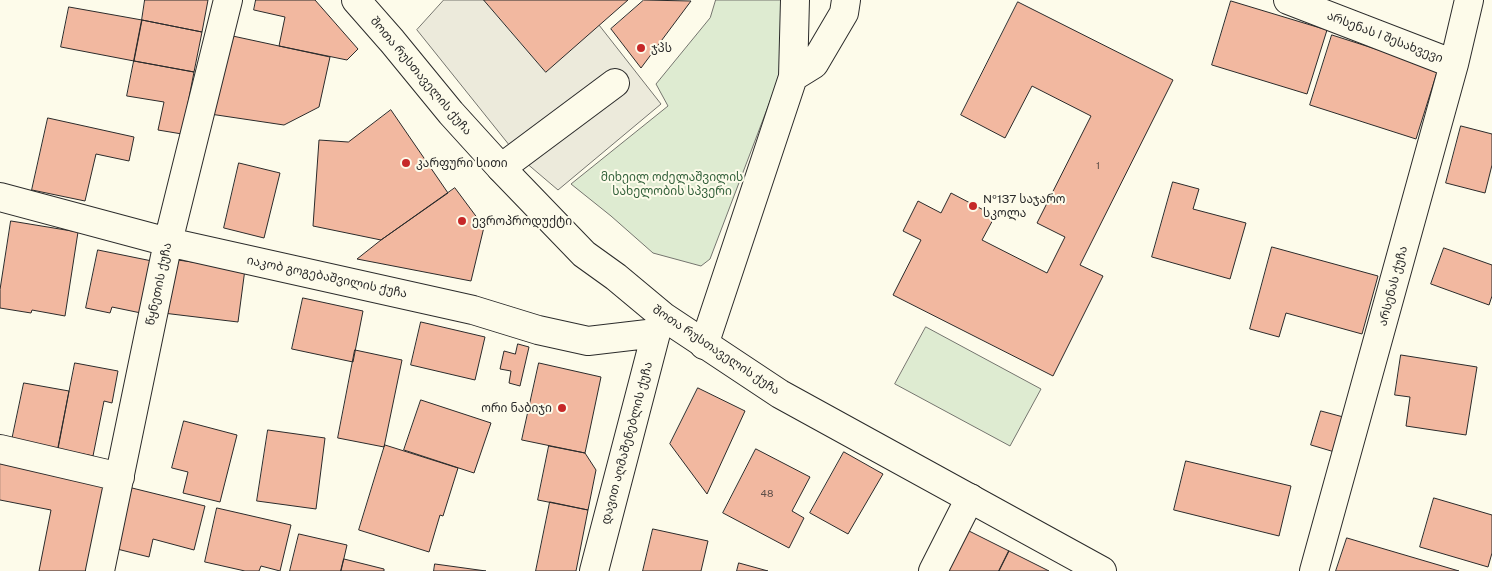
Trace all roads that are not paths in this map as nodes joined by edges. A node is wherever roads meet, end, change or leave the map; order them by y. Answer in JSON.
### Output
{"nodes":[{"id":1,"x":228,"y":0,"type":"edge"},
{"id":2,"x":356,"y":0,"type":"edge"},
{"id":3,"x":795,"y":0,"type":"edge"},
{"id":4,"x":846,"y":0,"type":"edge"},
{"id":5,"x":1288,"y":0,"type":"edge"},
{"id":6,"x":1469,"y":0,"type":"edge"},
{"id":7,"x":1454,"y":64,"type":"junction"},
{"id":8,"x":793,"y":77,"type":"junction"},
{"id":9,"x":615,"y":83,"type":"dead end"},
{"id":10,"x":500,"y":168,"type":"junction"},
{"id":11,"x":0,"y":197,"type":"edge"},
{"id":12,"x":168,"y":242,"type":"junction"},
{"id":13,"x":660,"y":325,"type":"junction"},
{"id":14,"x":704,"y":345,"type":"junction"},
{"id":15,"x":0,"y":449,"type":"edge"},
{"id":16,"x":120,"y":477,"type":"junction"},
{"id":17,"x":970,"y":498,"type":"junction"},
{"id":18,"x":100,"y":571,"type":"edge"},
{"id":19,"x":594,"y":571,"type":"edge"},
{"id":20,"x":933,"y":571,"type":"edge"},
{"id":21,"x":1102,"y":571,"type":"edge"},
{"id":22,"x":1314,"y":571,"type":"edge"}],
"edges":[{"from":1,"to":12,"type":"street","name":"წყნეთის ქუჩა"},
{"from":2,"to":10,"type":"street","name":"შოთა რუსთაველის ქუჩა"},
{"from":3,"to":8,"type":"street"},
{"from":4,"to":8,"type":"street"},
{"from":5,"to":7,"type":"street","name":"არსენას I შესახვევი"},
{"from":6,"to":7,"type":"street","name":"არსენას ქუჩა"},
{"from":7,"to":22,"type":"street","name":"არსენას ქუჩა"},
{"from":8,"to":14,"type":"street"},
{"from":9,"to":10,"type":"street"},
{"from":10,"to":13,"type":"street","name":"შოთა რუსთაველის ქუჩა"},
{"from":11,"to":12,"type":"street","name":"იაკობ გოგებაშვილის ქუჩა"},
{"from":12,"to":13,"type":"street","name":"იაკობ გოგებაშვილის ქუჩა"},
{"from":12,"to":16,"type":"street","name":"წყნეთის ქუჩა"},
{"from":13,"to":14,"type":"street","name":"შოთა რუსთაველის ქუჩა"},
{"from":13,"to":19,"type":"street","name":"დავით აღმაშენებლის ქუჩა"},
{"from":14,"to":17,"type":"street","name":"შოთა რუსთაველის ქუჩა"},
{"from":15,"to":16,"type":"street"},
{"from":16,"to":18,"type":"street","name":"წყნეთის ქუჩა"},
{"from":17,"to":20,"type":"street"},
{"from":17,"to":21,"type":"street","name":"შოთა რუსთაველის ქუჩა"}]}
